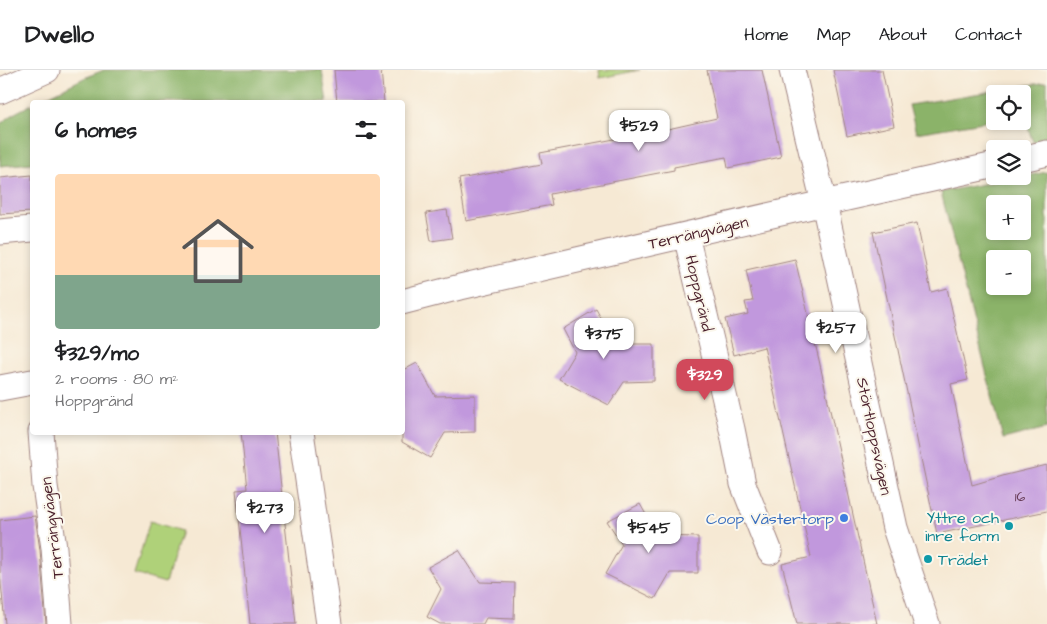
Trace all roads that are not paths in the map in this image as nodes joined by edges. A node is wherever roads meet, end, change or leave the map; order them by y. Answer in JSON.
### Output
{"nodes":[{"id":1,"x":46,"y":70,"type":"edge"},
{"id":2,"x":792,"y":70,"type":"edge"},
{"id":3,"x":0,"y":91,"type":"edge"},
{"id":4,"x":1047,"y":153,"type":"edge"},
{"id":5,"x":1031,"y":157,"type":"edge"},
{"id":6,"x":986,"y":167,"type":"edge"},
{"id":7,"x":824,"y":203,"type":"junction"},
{"id":8,"x":30,"y":229,"type":"edge"},
{"id":9,"x":0,"y":232,"type":"edge"},
{"id":10,"x":686,"y":235,"type":"junction"},
{"id":11,"x":405,"y":301,"type":"edge"},
{"id":12,"x":30,"y":382,"type":"edge"},
{"id":13,"x":0,"y":388,"type":"edge"},
{"id":14,"x":41,"y":435,"type":"edge"},
{"id":15,"x":301,"y":435,"type":"edge"},
{"id":16,"x":770,"y":552,"type":"dead end"},
{"id":17,"x":60,"y":624,"type":"edge"},
{"id":18,"x":329,"y":624,"type":"edge"},
{"id":19,"x":927,"y":624,"type":"edge"}],
"edges":[{"from":1,"to":3,"type":"street"},
{"from":2,"to":7,"type":"street","name":"Störtloppsvägen"},
{"from":4,"to":5,"type":"street"},
{"from":6,"to":7,"type":"street","name":"Terrängvägen"},
{"from":7,"to":10,"type":"street","name":"Terrängvägen"},
{"from":7,"to":19,"type":"street","name":"Störtloppsvägen"},
{"from":8,"to":9,"type":"street"},
{"from":10,"to":11,"type":"street","name":"Terrängvägen"},
{"from":10,"to":16,"type":"street","name":"Hoppgränd"},
{"from":12,"to":13,"type":"street"},
{"from":14,"to":17,"type":"street","name":"Terrängvägen"},
{"from":15,"to":18,"type":"street"}]}
